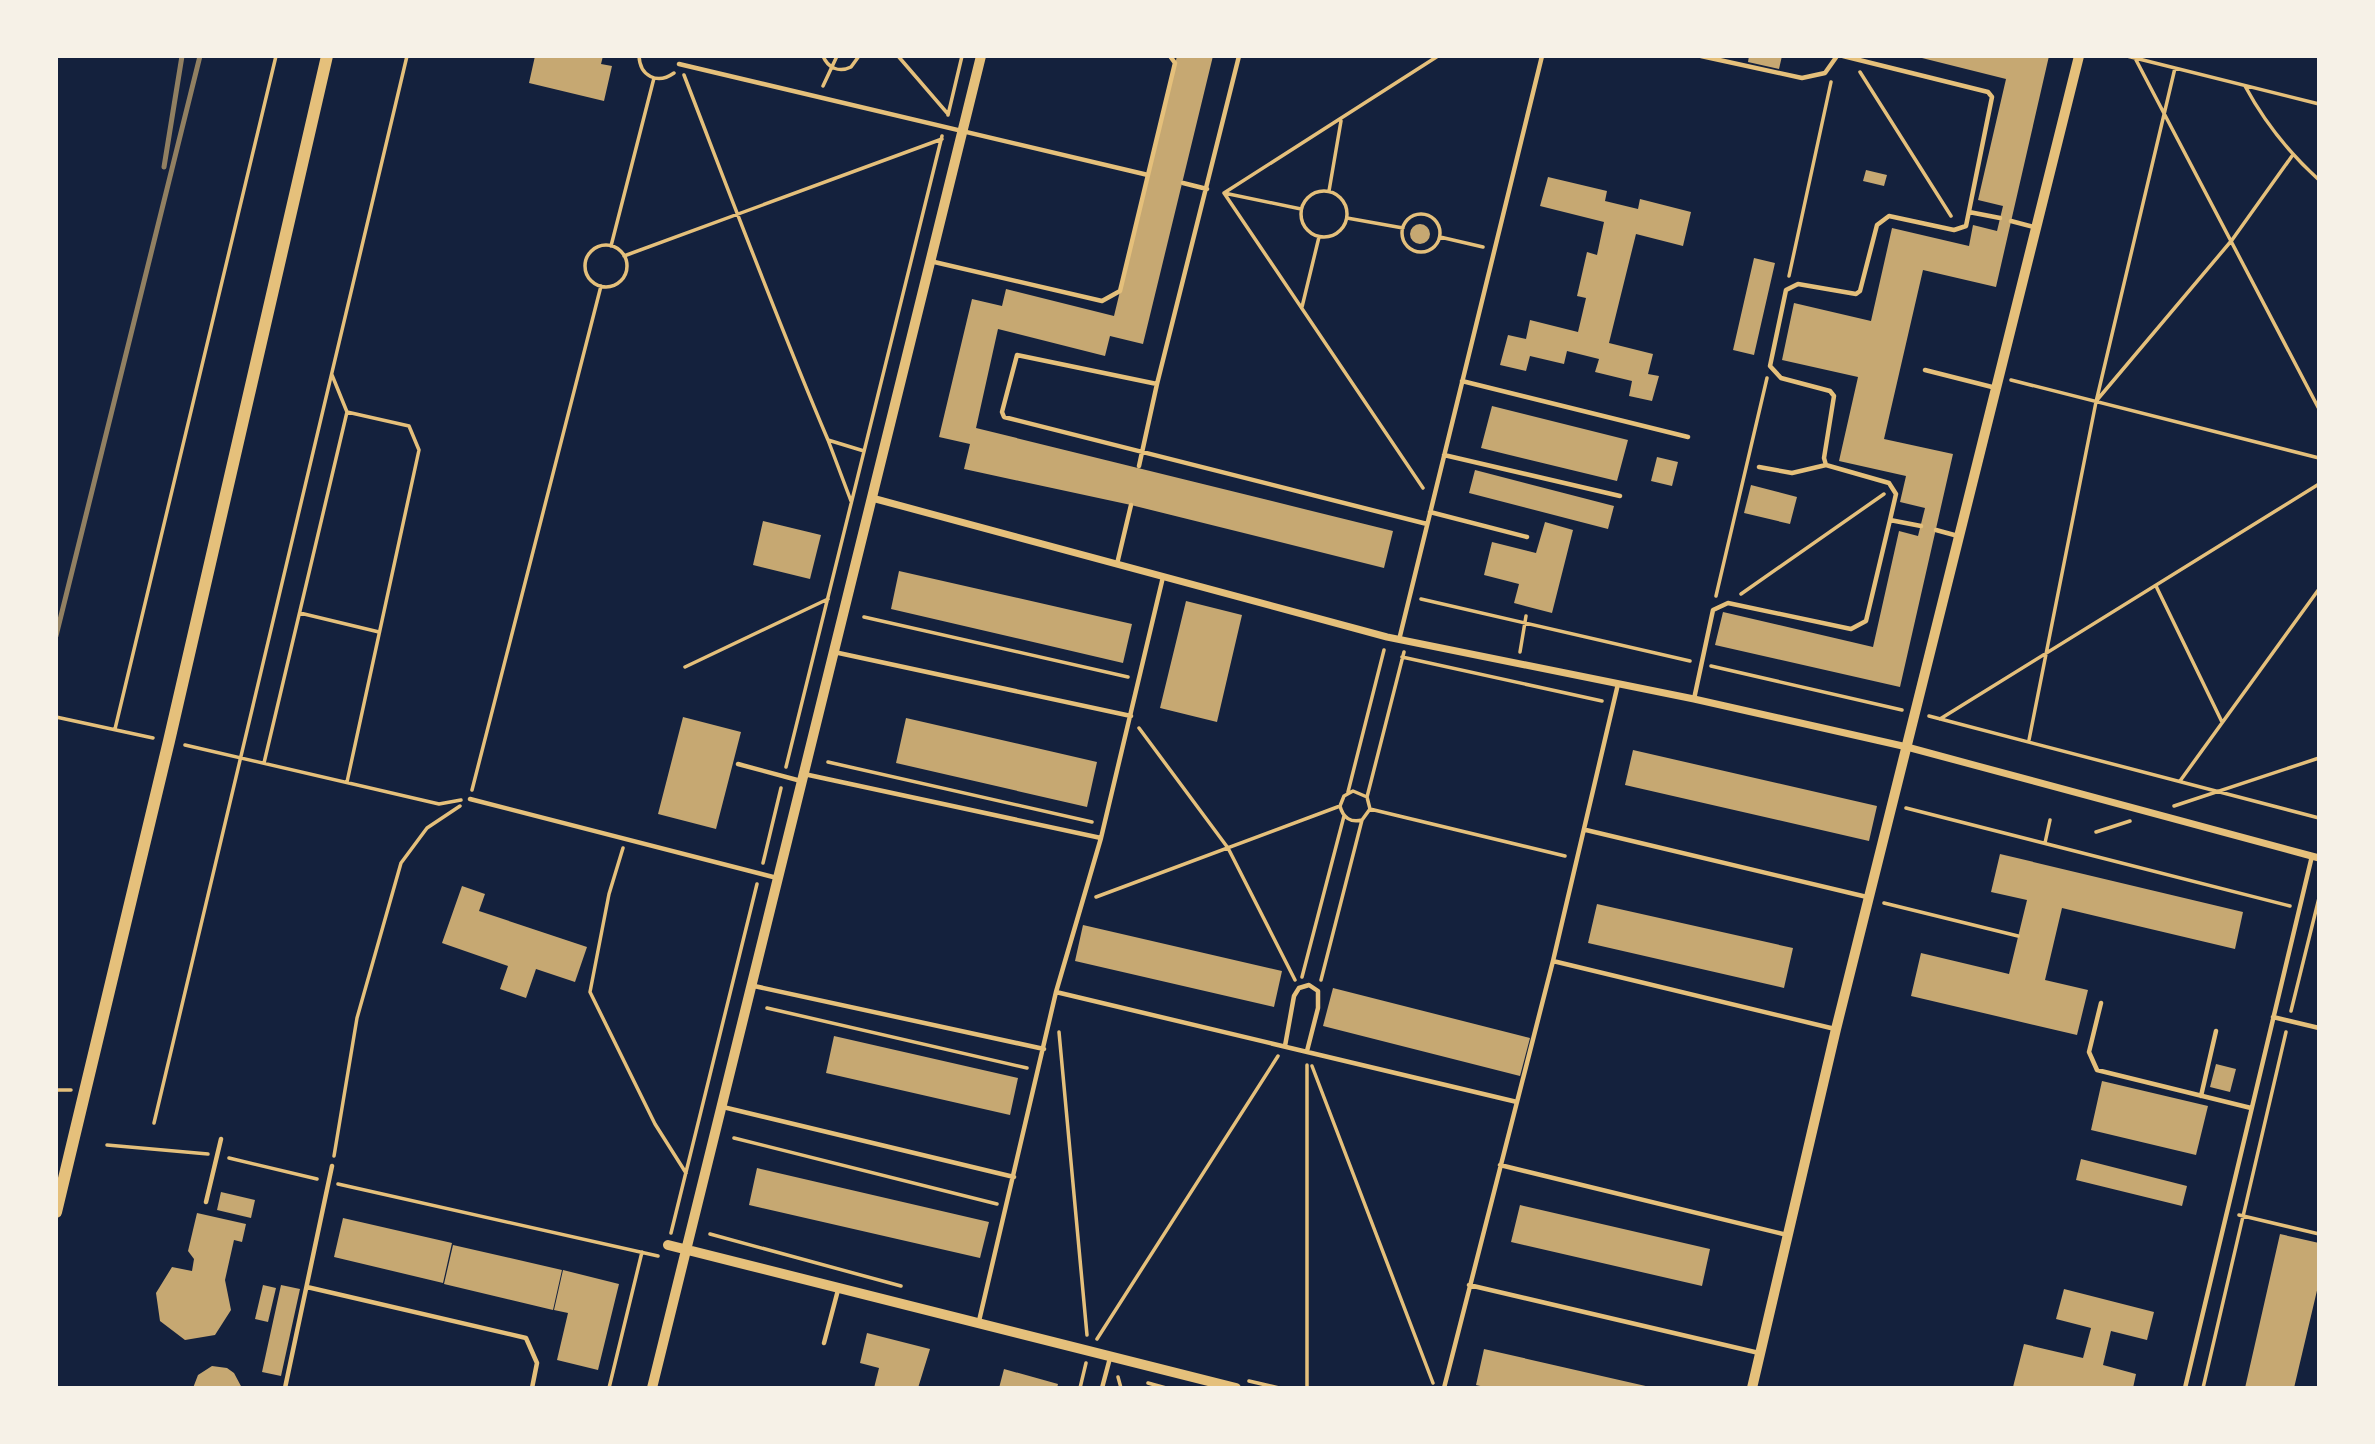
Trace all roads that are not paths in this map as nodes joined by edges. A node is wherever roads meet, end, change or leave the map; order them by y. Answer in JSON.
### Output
{"nodes":[{"id":1,"x":327,"y":56,"type":"edge"},
{"id":2,"x":981,"y":56,"type":"edge"},
{"id":3,"x":1171,"y":56,"type":"edge"},
{"id":4,"x":1239,"y":56,"type":"edge"},
{"id":5,"x":1542,"y":56,"type":"edge"},
{"id":6,"x":1701,"y":56,"type":"edge"},
{"id":7,"x":1843,"y":56,"type":"edge"},
{"id":8,"x":2080,"y":56,"type":"edge"},
{"id":9,"x":1837,"y":57,"type":"edge"},
{"id":10,"x":679,"y":64,"type":"road end"},
{"id":11,"x":962,"y":132,"type":"junction"},
{"id":12,"x":1148,"y":175,"type":"junction"},
{"id":13,"x":1183,"y":183,"type":"dead end"},
{"id":14,"x":1207,"y":189,"type":"junction"},
{"id":15,"x":1969,"y":212,"type":"junction"},
{"id":16,"x":2000,"y":218,"type":"dead end"},
{"id":17,"x":2011,"y":221,"type":"dead end"},
{"id":18,"x":2038,"y":228,"type":"junction"},
{"id":19,"x":930,"y":261,"type":"junction"},
{"id":20,"x":1925,"y":370,"type":"dead end"},
{"id":21,"x":1462,"y":382,"type":"junction"},
{"id":22,"x":1998,"y":383,"type":"junction"},
{"id":23,"x":1157,"y":384,"type":"junction"},
{"id":24,"x":1688,"y":437,"type":"dead end"},
{"id":25,"x":1142,"y":452,"type":"junction"},
{"id":26,"x":1444,"y":455,"type":"junction"},
{"id":27,"x":1826,"y":465,"type":"junction"},
{"id":28,"x":1139,"y":466,"type":"dead end"},
{"id":29,"x":1759,"y":467,"type":"dead end"},
{"id":30,"x":1619,"y":496,"type":"dead end"},
{"id":31,"x":872,"y":498,"type":"junction"},
{"id":32,"x":1131,"y":505,"type":"dead end"},
{"id":33,"x":1430,"y":512,"type":"junction"},
{"id":34,"x":1890,"y":520,"type":"junction"},
{"id":35,"x":1427,"y":524,"type":"junction"},
{"id":36,"x":1921,"y":526,"type":"dead end"},
{"id":37,"x":1936,"y":530,"type":"dead end"},
{"id":38,"x":1958,"y":536,"type":"junction"},
{"id":39,"x":1527,"y":537,"type":"dead end"},
{"id":40,"x":1117,"y":564,"type":"junction"},
{"id":41,"x":1163,"y":577,"type":"junction"},
{"id":42,"x":1403,"y":640,"type":"junction"},
{"id":43,"x":834,"y":652,"type":"junction"},
{"id":44,"x":1618,"y":684,"type":"junction"},
{"id":45,"x":1694,"y":699,"type":"junction"},
{"id":46,"x":1131,"y":716,"type":"junction"},
{"id":47,"x":1907,"y":747,"type":"junction"},
{"id":48,"x":738,"y":764,"type":"dead end"},
{"id":49,"x":803,"y":778,"type":"junction"},
{"id":50,"x":470,"y":799,"type":"road end"},
{"id":51,"x":1586,"y":830,"type":"junction"},
{"id":52,"x":1101,"y":838,"type":"junction"},
{"id":53,"x":2315,"y":857,"type":"edge"},
{"id":54,"x":778,"y":878,"type":"junction"},
{"id":55,"x":1870,"y":898,"type":"junction"},
{"id":56,"x":1553,"y":961,"type":"junction"},
{"id":57,"x":751,"y":985,"type":"junction"},
{"id":58,"x":1056,"y":992,"type":"junction"},
{"id":59,"x":2101,"y":1003,"type":"dead end"},
{"id":60,"x":2273,"y":1017,"type":"junction"},
{"id":61,"x":2319,"y":1028,"type":"edge"},
{"id":62,"x":1836,"y":1029,"type":"junction"},
{"id":63,"x":2216,"y":1031,"type":"dead end"},
{"id":64,"x":1285,"y":1046,"type":"junction"},
{"id":65,"x":1044,"y":1049,"type":"junction"},
{"id":66,"x":1307,"y":1051,"type":"junction"},
{"id":67,"x":2201,"y":1096,"type":"junction"},
{"id":68,"x":1517,"y":1102,"type":"junction"},
{"id":69,"x":721,"y":1106,"type":"junction"},
{"id":70,"x":2251,"y":1108,"type":"junction"},
{"id":71,"x":221,"y":1139,"type":"dead end"},
{"id":72,"x":1500,"y":1164,"type":"junction"},
{"id":73,"x":332,"y":1166,"type":"road end"},
{"id":74,"x":1014,"y":1177,"type":"junction"},
{"id":75,"x":206,"y":1202,"type":"dead end"},
{"id":76,"x":56,"y":1212,"type":"edge"},
{"id":77,"x":1787,"y":1235,"type":"junction"},
{"id":78,"x":668,"y":1245,"type":"road end"},
{"id":79,"x":686,"y":1250,"type":"junction"},
{"id":80,"x":1469,"y":1285,"type":"junction"},
{"id":81,"x":307,"y":1287,"type":"junction"},
{"id":82,"x":839,"y":1287,"type":"junction"},
{"id":83,"x":979,"y":1321,"type":"junction"},
{"id":84,"x":824,"y":1343,"type":"dead end"},
{"id":85,"x":1759,"y":1353,"type":"junction"},
{"id":86,"x":1110,"y":1357,"type":"junction"},
{"id":87,"x":286,"y":1388,"type":"edge"},
{"id":88,"x":532,"y":1388,"type":"edge"},
{"id":89,"x":652,"y":1388,"type":"edge"},
{"id":90,"x":1102,"y":1388,"type":"edge"},
{"id":91,"x":1236,"y":1388,"type":"edge"},
{"id":92,"x":1444,"y":1388,"type":"edge"},
{"id":93,"x":1752,"y":1388,"type":"edge"},
{"id":94,"x":2185,"y":1388,"type":"edge"}],
"edges":[{"from":1,"to":76,"type":"main road"},
{"from":2,"to":11,"type":"street"},
{"from":3,"to":12,"type":"lane"},
{"from":4,"to":14,"type":"lane"},
{"from":5,"to":21,"type":"lane"},
{"from":6,"to":9,"type":"lane"},
{"from":7,"to":15,"type":"lane"},
{"from":8,"to":18,"type":"street"},
{"from":10,"to":11,"type":"lane"},
{"from":11,"to":12,"type":"lane"},
{"from":11,"to":19,"type":"street"},
{"from":12,"to":19,"type":"lane"},
{"from":13,"to":14,"type":"lane"},
{"from":14,"to":23,"type":"lane"},
{"from":15,"to":16,"type":"lane"},
{"from":15,"to":27,"type":"lane"},
{"from":17,"to":18,"type":"lane"},
{"from":18,"to":22,"type":"street"},
{"from":19,"to":31,"type":"street"},
{"from":20,"to":22,"type":"lane"},
{"from":21,"to":24,"type":"lane"},
{"from":21,"to":26,"type":"lane"},
{"from":22,"to":38,"type":"street"},
{"from":23,"to":25,"type":"lane"},
{"from":23,"to":25,"type":"lane"},
{"from":25,"to":28,"type":"lane"},
{"from":25,"to":35,"type":"lane"},
{"from":26,"to":30,"type":"lane"},
{"from":26,"to":33,"type":"lane"},
{"from":27,"to":29,"type":"lane"},
{"from":27,"to":34,"type":"lane"},
{"from":31,"to":40,"type":"street"},
{"from":31,"to":43,"type":"street"},
{"from":32,"to":40,"type":"lane"},
{"from":33,"to":35,"type":"lane"},
{"from":33,"to":39,"type":"lane"},
{"from":34,"to":36,"type":"lane"},
{"from":34,"to":45,"type":"lane"},
{"from":35,"to":42,"type":"lane"},
{"from":37,"to":38,"type":"lane"},
{"from":38,"to":47,"type":"street"},
{"from":40,"to":41,"type":"street"},
{"from":41,"to":42,"type":"street"},
{"from":41,"to":46,"type":"lane"},
{"from":42,"to":44,"type":"street"},
{"from":43,"to":46,"type":"lane"},
{"from":43,"to":49,"type":"street"},
{"from":44,"to":45,"type":"street"},
{"from":44,"to":51,"type":"lane"},
{"from":45,"to":47,"type":"street"},
{"from":46,"to":52,"type":"lane"},
{"from":47,"to":53,"type":"street"},
{"from":47,"to":55,"type":"street"},
{"from":48,"to":49,"type":"lane"},
{"from":49,"to":52,"type":"lane"},
{"from":49,"to":54,"type":"street"},
{"from":50,"to":54,"type":"lane"},
{"from":51,"to":55,"type":"lane"},
{"from":51,"to":56,"type":"lane"},
{"from":52,"to":58,"type":"lane"},
{"from":53,"to":60,"type":"lane"},
{"from":54,"to":57,"type":"street"},
{"from":55,"to":62,"type":"street"},
{"from":56,"to":62,"type":"lane"},
{"from":56,"to":68,"type":"lane"},
{"from":57,"to":65,"type":"lane"},
{"from":57,"to":69,"type":"street"},
{"from":58,"to":64,"type":"lane"},
{"from":58,"to":65,"type":"lane"},
{"from":59,"to":67,"type":"lane"},
{"from":60,"to":61,"type":"lane"},
{"from":60,"to":70,"type":"lane"},
{"from":62,"to":77,"type":"street"},
{"from":63,"to":67,"type":"lane"},
{"from":64,"to":66,"type":"lane"},
{"from":64,"to":66,"type":"lane"},
{"from":65,"to":74,"type":"lane"},
{"from":66,"to":68,"type":"lane"},
{"from":67,"to":70,"type":"lane"},
{"from":68,"to":72,"type":"lane"},
{"from":69,"to":74,"type":"lane"},
{"from":69,"to":79,"type":"street"},
{"from":70,"to":94,"type":"lane"},
{"from":71,"to":75,"type":"lane"},
{"from":72,"to":77,"type":"lane"},
{"from":72,"to":80,"type":"lane"},
{"from":73,"to":81,"type":"lane"},
{"from":74,"to":83,"type":"lane"},
{"from":77,"to":85,"type":"street"},
{"from":78,"to":79,"type":"street"},
{"from":79,"to":82,"type":"street"},
{"from":79,"to":89,"type":"street"},
{"from":80,"to":85,"type":"lane"},
{"from":80,"to":92,"type":"lane"},
{"from":81,"to":87,"type":"lane"},
{"from":81,"to":88,"type":"lane"},
{"from":82,"to":83,"type":"street"},
{"from":82,"to":84,"type":"lane"},
{"from":83,"to":86,"type":"street"},
{"from":85,"to":93,"type":"street"},
{"from":86,"to":90,"type":"lane"},
{"from":86,"to":91,"type":"street"}]}
